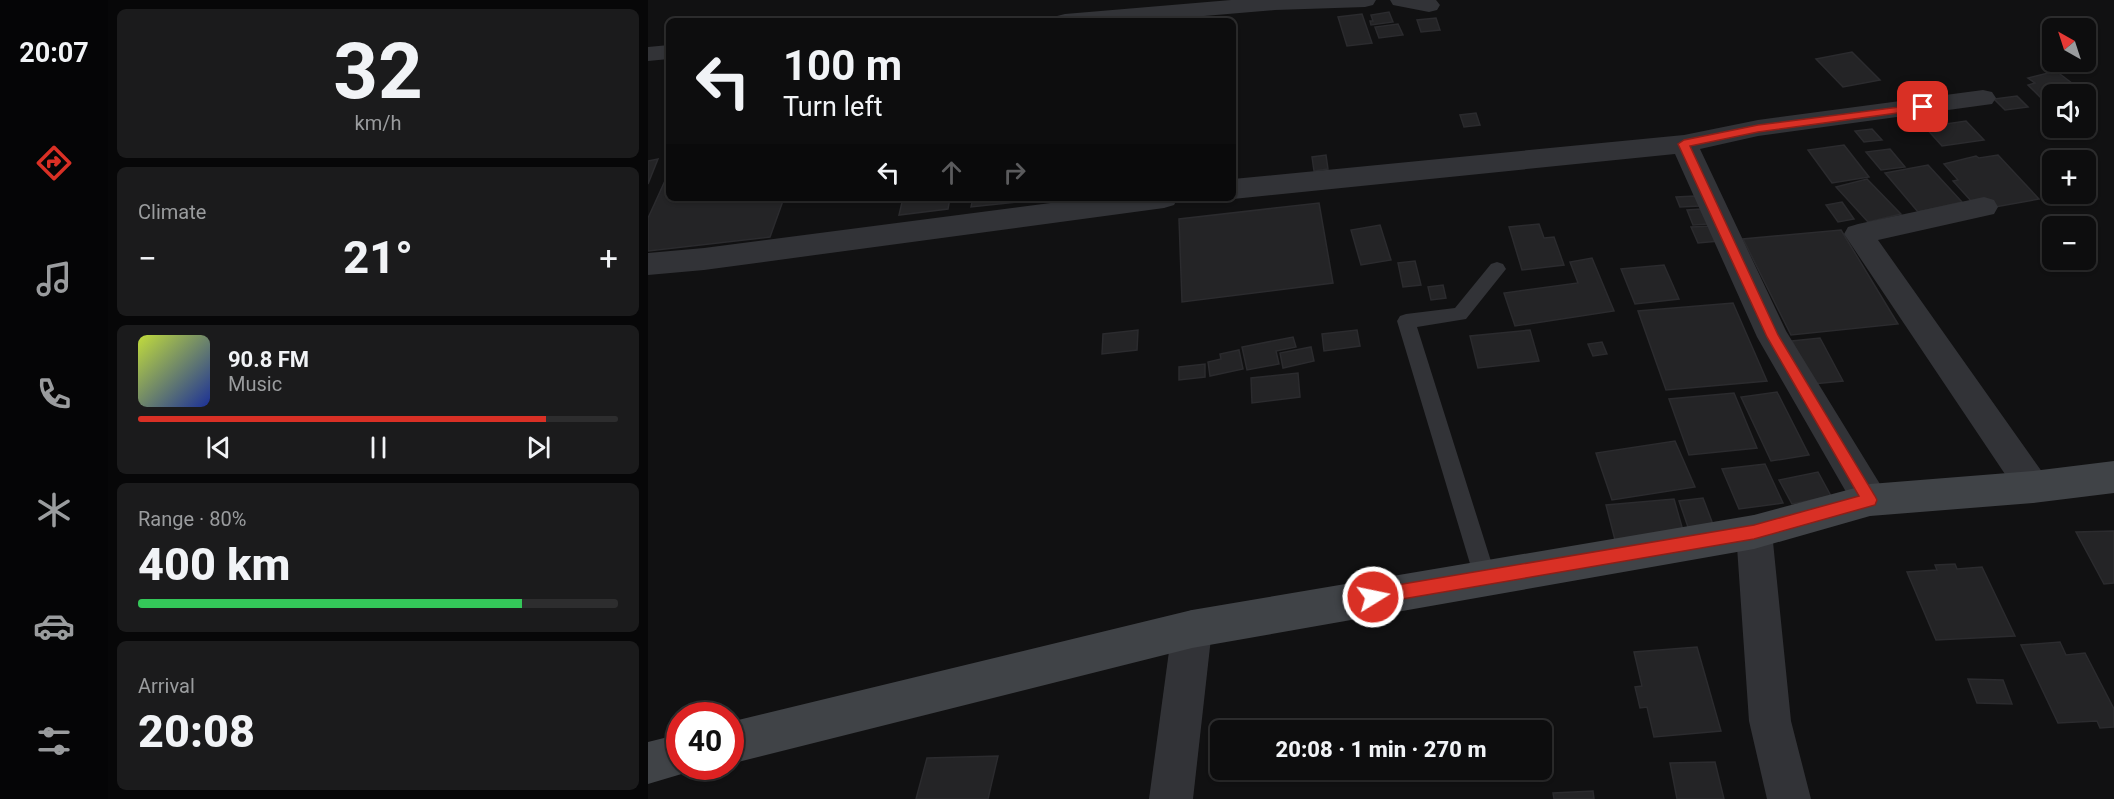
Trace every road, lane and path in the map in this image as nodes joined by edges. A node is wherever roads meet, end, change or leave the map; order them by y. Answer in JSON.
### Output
{"nodes":[{"id":1,"x":1365,"y":0,"type":"edge"},
{"id":2,"x":1401,"y":0,"type":"edge"},
{"id":3,"x":1429,"y":5,"type":"dead end"},
{"id":4,"x":1100,"y":18,"type":"edge"},
{"id":5,"x":666,"y":52,"type":"edge"},
{"id":6,"x":648,"y":54,"type":"edge"},
{"id":7,"x":1983,"y":98,"type":"dead end"},
{"id":8,"x":1684,"y":144,"type":"junction"},
{"id":9,"x":1236,"y":189,"type":"edge"},
{"id":10,"x":1141,"y":201,"type":"edge"},
{"id":11,"x":1984,"y":207,"type":"dead end"},
{"id":12,"x":648,"y":264,"type":"edge"},
{"id":13,"x":1497,"y":269,"type":"dead end"},
{"id":14,"x":2114,"y":477,"type":"edge"},
{"id":15,"x":2033,"y":487,"type":"junction"},
{"id":16,"x":1870,"y":500,"type":"junction"},
{"id":17,"x":1754,"y":532,"type":"junction"},
{"id":18,"x":1485,"y":577,"type":"junction"},
{"id":19,"x":1192,"y":629,"type":"junction"},
{"id":20,"x":744,"y":739,"type":"edge"},
{"id":21,"x":666,"y":758,"type":"edge"},
{"id":22,"x":648,"y":763,"type":"edge"},
{"id":23,"x":1171,"y":799,"type":"edge"},
{"id":24,"x":1789,"y":799,"type":"edge"}],
"edges":[{"from":1,"to":4,"type":"street"},
{"from":2,"to":3,"type":"street"},
{"from":5,"to":6,"type":"street"},
{"from":7,"to":8,"type":"street"},
{"from":8,"to":9,"type":"street"},
{"from":8,"to":16,"type":"street"},
{"from":10,"to":12,"type":"street"},
{"from":11,"to":15,"type":"street"},
{"from":13,"to":18,"type":"lane"},
{"from":14,"to":15,"type":"street"},
{"from":15,"to":16,"type":"street"},
{"from":16,"to":17,"type":"street"},
{"from":17,"to":18,"type":"street"},
{"from":17,"to":24,"type":"street"},
{"from":18,"to":19,"type":"street"},
{"from":19,"to":20,"type":"street"},
{"from":19,"to":23,"type":"street"},
{"from":21,"to":22,"type":"street"}]}
